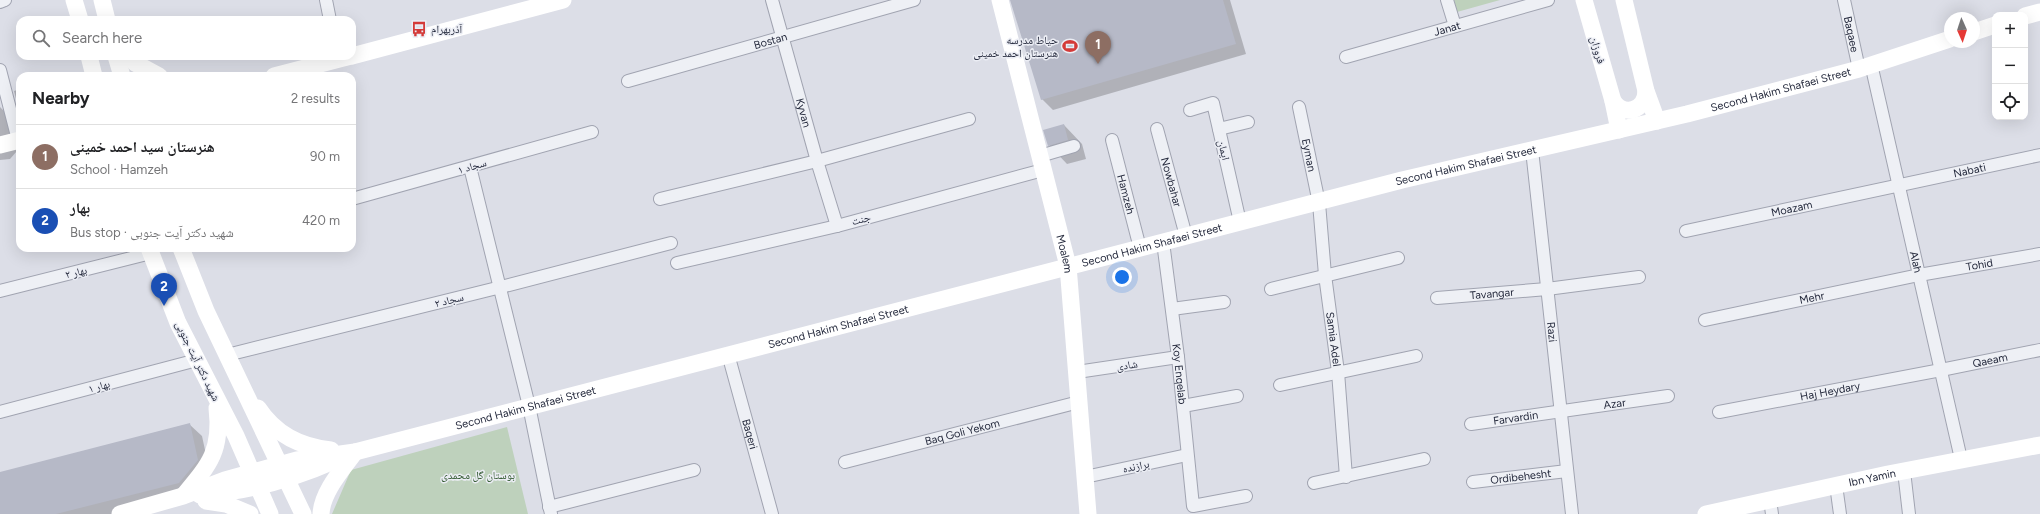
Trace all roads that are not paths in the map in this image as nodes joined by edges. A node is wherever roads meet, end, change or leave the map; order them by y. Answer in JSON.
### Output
{"nodes":[{"id":1,"x":5,"y":0,"type":"edge"},
{"id":2,"x":74,"y":0,"type":"edge"},
{"id":3,"x":102,"y":0,"type":"edge"},
{"id":4,"x":326,"y":0,"type":"edge"},
{"id":5,"x":563,"y":0,"type":"edge"},
{"id":6,"x":772,"y":0,"type":"edge"},
{"id":7,"x":914,"y":0,"type":"edge"},
{"id":8,"x":1000,"y":0,"type":"edge"},
{"id":9,"x":1447,"y":0,"type":"edge"},
{"id":10,"x":1548,"y":0,"type":"edge"},
{"id":11,"x":1584,"y":0,"type":"edge"},
{"id":12,"x":1624,"y":0,"type":"edge"},
{"id":13,"x":1844,"y":0,"type":"edge"},
{"id":14,"x":0,"y":2,"type":"edge"},
{"id":15,"x":2040,"y":12,"type":"edge"},
{"id":16,"x":2028,"y":15,"type":"edge"},
{"id":17,"x":79,"y":16,"type":"edge"},
{"id":18,"x":106,"y":16,"type":"edge"},
{"id":19,"x":329,"y":16,"type":"edge"},
{"id":20,"x":1454,"y":26,"type":"junction"},
{"id":21,"x":1992,"y":27,"type":"edge"},
{"id":22,"x":1980,"y":30,"type":"edge"},
{"id":23,"x":782,"y":37,"type":"junction"},
{"id":24,"x":1944,"y":41,"type":"edge"},
{"id":25,"x":356,"y":54,"type":"edge"},
{"id":26,"x":1346,"y":56,"type":"dead end"},
{"id":27,"x":85,"y":60,"type":"edge"},
{"id":28,"x":90,"y":60,"type":"edge"},
{"id":29,"x":117,"y":60,"type":"edge"},
{"id":30,"x":132,"y":60,"type":"edge"},
{"id":31,"x":334,"y":60,"type":"edge"},
{"id":32,"x":1865,"y":66,"type":"junction"},
{"id":33,"x":0,"y":70,"type":"edge"},
{"id":34,"x":84,"y":72,"type":"edge"},
{"id":35,"x":93,"y":72,"type":"edge"},
{"id":36,"x":121,"y":72,"type":"edge"},
{"id":37,"x":152,"y":72,"type":"edge"},
{"id":38,"x":289,"y":72,"type":"edge"},
{"id":39,"x":628,"y":81,"type":"dead end"},
{"id":40,"x":1646,"y":92,"type":"junction"},
{"id":41,"x":1613,"y":100,"type":"junction"},
{"id":42,"x":1299,"y":107,"type":"dead end"},
{"id":43,"x":1190,"y":110,"type":"dead end"},
{"id":44,"x":969,"y":119,"type":"dead end"},
{"id":45,"x":1657,"y":121,"type":"junction"},
{"id":46,"x":1248,"y":122,"type":"dead end"},
{"id":47,"x":16,"y":129,"type":"edge"},
{"id":48,"x":1157,"y":129,"type":"dead end"},
{"id":49,"x":1219,"y":130,"type":"junction"},
{"id":50,"x":1619,"y":130,"type":"junction"},
{"id":51,"x":592,"y":132,"type":"dead end"},
{"id":52,"x":1112,"y":140,"type":"dead end"},
{"id":53,"x":16,"y":141,"type":"edge"},
{"id":54,"x":0,"y":145,"type":"edge"},
{"id":55,"x":1074,"y":146,"type":"dead end"},
{"id":56,"x":1532,"y":150,"type":"junction"},
{"id":57,"x":2040,"y":155,"type":"edge"},
{"id":58,"x":817,"y":161,"type":"junction"},
{"id":59,"x":1042,"y":163,"type":"junction"},
{"id":60,"x":470,"y":167,"type":"junction"},
{"id":61,"x":1898,"y":185,"type":"junction"},
{"id":62,"x":356,"y":198,"type":"edge"},
{"id":63,"x":660,"y":199,"type":"dead end"},
{"id":64,"x":1319,"y":203,"type":"junction"},
{"id":65,"x":1240,"y":222,"type":"junction"},
{"id":66,"x":837,"y":226,"type":"junction"},
{"id":67,"x":1686,"y":231,"type":"dead end"},
{"id":68,"x":1186,"y":236,"type":"junction"},
{"id":69,"x":671,"y":242,"type":"dead end"},
{"id":70,"x":1163,"y":242,"type":"junction"},
{"id":71,"x":1140,"y":248,"type":"junction"},
{"id":72,"x":143,"y":252,"type":"edge"},
{"id":73,"x":151,"y":252,"type":"edge"},
{"id":74,"x":183,"y":252,"type":"edge"},
{"id":75,"x":2040,"y":254,"type":"edge"},
{"id":76,"x":1398,"y":258,"type":"dead end"},
{"id":77,"x":677,"y":263,"type":"dead end"},
{"id":78,"x":1068,"y":266,"type":"junction"},
{"id":79,"x":1325,"y":275,"type":"junction"},
{"id":80,"x":1919,"y":275,"type":"junction"},
{"id":81,"x":1640,"y":277,"type":"dead end"},
{"id":82,"x":501,"y":287,"type":"junction"},
{"id":83,"x":1271,"y":289,"type":"dead end"},
{"id":84,"x":1547,"y":289,"type":"junction"},
{"id":85,"x":0,"y":291,"type":"edge"},
{"id":86,"x":1437,"y":298,"type":"dead end"},
{"id":87,"x":1224,"y":302,"type":"dead end"},
{"id":88,"x":1172,"y":310,"type":"junction"},
{"id":89,"x":1705,"y":320,"type":"dead end"},
{"id":90,"x":2040,"y":350,"type":"edge"},
{"id":91,"x":728,"y":354,"type":"junction"},
{"id":92,"x":1416,"y":356,"type":"dead end"},
{"id":93,"x":1178,"y":357,"type":"junction"},
{"id":94,"x":197,"y":360,"type":"junction"},
{"id":95,"x":229,"y":360,"type":"junction"},
{"id":96,"x":1941,"y":370,"type":"junction"},
{"id":97,"x":1077,"y":372,"type":"junction"},
{"id":98,"x":1338,"y":372,"type":"junction"},
{"id":99,"x":1280,"y":385,"type":"dead end"},
{"id":100,"x":215,"y":396,"type":"junction"},
{"id":101,"x":1237,"y":396,"type":"dead end"},
{"id":102,"x":1668,"y":396,"type":"dead end"},
{"id":103,"x":1079,"y":402,"type":"junction"},
{"id":104,"x":529,"y":406,"type":"junction"},
{"id":105,"x":1183,"y":406,"type":"junction"},
{"id":106,"x":0,"y":412,"type":"edge"},
{"id":107,"x":1561,"y":412,"type":"junction"},
{"id":108,"x":1719,"y":412,"type":"dead end"},
{"id":109,"x":1471,"y":424,"type":"dead end"},
{"id":110,"x":2040,"y":445,"type":"edge"},
{"id":111,"x":355,"y":452,"type":"junction"},
{"id":112,"x":1187,"y":455,"type":"junction"},
{"id":113,"x":1424,"y":459,"type":"dead end"},
{"id":114,"x":1961,"y":460,"type":"junction"},
{"id":115,"x":845,"y":462,"type":"dead end"},
{"id":116,"x":694,"y":470,"type":"dead end"},
{"id":117,"x":1568,"y":471,"type":"junction"},
{"id":118,"x":1904,"y":471,"type":"junction"},
{"id":119,"x":282,"y":472,"type":"junction"},
{"id":120,"x":1085,"y":477,"type":"junction"},
{"id":121,"x":1346,"y":477,"type":"junction"},
{"id":122,"x":255,"y":479,"type":"junction"},
{"id":123,"x":1473,"y":482,"type":"dead end"},
{"id":124,"x":1314,"y":483,"type":"dead end"},
{"id":125,"x":1836,"y":485,"type":"junction"},
{"id":126,"x":183,"y":496,"type":"junction"},
{"id":127,"x":1246,"y":496,"type":"dead end"},
{"id":128,"x":1771,"y":507,"type":"edge"},
{"id":129,"x":550,"y":511,"type":"edge"},
{"id":130,"x":120,"y":514,"type":"edge"},
{"id":131,"x":250,"y":514,"type":"edge"},
{"id":132,"x":270,"y":514,"type":"edge"},
{"id":133,"x":303,"y":514,"type":"edge"},
{"id":134,"x":321,"y":514,"type":"edge"},
{"id":135,"x":772,"y":514,"type":"edge"},
{"id":136,"x":1088,"y":514,"type":"edge"},
{"id":137,"x":1572,"y":514,"type":"edge"},
{"id":138,"x":1706,"y":514,"type":"edge"},
{"id":139,"x":1840,"y":514,"type":"edge"},
{"id":140,"x":1909,"y":514,"type":"edge"}],
"edges":[{"from":1,"to":14,"type":"street"},
{"from":2,"to":17,"type":"street"},
{"from":3,"to":18,"type":"street"},
{"from":4,"to":19,"type":"street"},
{"from":5,"to":25,"type":"street"},
{"from":6,"to":23,"type":"street","name":"Kyvan"},
{"from":7,"to":23,"type":"street","name":"Bostan"},
{"from":8,"to":59,"type":"street","name":"Moalem"},
{"from":9,"to":20,"type":"street"},
{"from":10,"to":20,"type":"street","name":"Janat"},
{"from":11,"to":41,"type":"street","name":"فروزان"},
{"from":12,"to":40,"type":"street"},
{"from":13,"to":32,"type":"street","name":"Baqaee"},
{"from":15,"to":16,"type":"street"},
{"from":20,"to":26,"type":"street","name":"Janat"},
{"from":21,"to":22,"type":"street"},
{"from":23,"to":39,"type":"street","name":"Bostan"},
{"from":23,"to":58,"type":"street","name":"Kyvan"},
{"from":24,"to":32,"type":"street","name":"Second Hakim Shafaei Street"},
{"from":27,"to":34,"type":"street"},
{"from":28,"to":35,"type":"street"},
{"from":29,"to":36,"type":"street"},
{"from":30,"to":37,"type":"street"},
{"from":31,"to":38,"type":"street"},
{"from":32,"to":45,"type":"street","name":"Second Hakim Shafaei Street"},
{"from":32,"to":61,"type":"street","name":"Alah"},
{"from":33,"to":47,"type":"street"},
{"from":40,"to":41,"type":"street"},
{"from":40,"to":45,"type":"street"},
{"from":41,"to":50,"type":"street","name":"فروزان"},
{"from":42,"to":64,"type":"street","name":"Eyman"},
{"from":43,"to":49,"type":"street","name":"ایمان"},
{"from":44,"to":58,"type":"street"},
{"from":45,"to":50,"type":"street","name":"Second Hakim Shafaei Street"},
{"from":46,"to":49,"type":"street"},
{"from":48,"to":68,"type":"street","name":"Nowbahar"},
{"from":49,"to":65,"type":"street","name":"ایمان"},
{"from":50,"to":56,"type":"street","name":"Second Hakim Shafaei Street"},
{"from":51,"to":60,"type":"street","name":"سجاد ۱"},
{"from":52,"to":71,"type":"street","name":"Hamzeh"},
{"from":53,"to":54,"type":"street"},
{"from":55,"to":59,"type":"street","name":"جنت"},
{"from":56,"to":64,"type":"street","name":"Second Hakim Shafaei Street"},
{"from":56,"to":84,"type":"street","name":"Razi"},
{"from":57,"to":61,"type":"street","name":"Nabati"},
{"from":58,"to":63,"type":"street"},
{"from":58,"to":66,"type":"street","name":"Kyvan"},
{"from":59,"to":66,"type":"street","name":"جنت"},
{"from":59,"to":78,"type":"street","name":"Moalem"},
{"from":60,"to":62,"type":"street","name":"سجاد ۱"},
{"from":60,"to":82,"type":"street"},
{"from":61,"to":67,"type":"street","name":"Moazam"},
{"from":61,"to":80,"type":"street","name":"Alah"},
{"from":64,"to":65,"type":"street","name":"Second Hakim Shafaei Street"},
{"from":64,"to":79,"type":"street","name":"Samia Adel"},
{"from":65,"to":68,"type":"street","name":"Second Hakim Shafaei Street"},
{"from":66,"to":77,"type":"street","name":"جنت"},
{"from":68,"to":70,"type":"street","name":"Second Hakim Shafaei Street"},
{"from":69,"to":82,"type":"street","name":"سجاد ۲"},
{"from":70,"to":71,"type":"street","name":"Second Hakim Shafaei Street"},
{"from":70,"to":88,"type":"street","name":"Koy Enqelab"},
{"from":71,"to":78,"type":"street","name":"Second Hakim Shafaei Street"},
{"from":72,"to":85,"type":"street","name":"بهار ۲"},
{"from":73,"to":94,"type":"street","name":"شهید دکتر آیت جنوبی"},
{"from":74,"to":95,"type":"street"},
{"from":75,"to":80,"type":"street","name":"Tohid"},
{"from":76,"to":79,"type":"street"},
{"from":78,"to":91,"type":"street","name":"Second Hakim Shafaei Street"},
{"from":78,"to":97,"type":"street","name":"Moalem"},
{"from":79,"to":83,"type":"street"},
{"from":79,"to":98,"type":"street","name":"Samia Adel"},
{"from":80,"to":89,"type":"street","name":"Mehr"},
{"from":80,"to":96,"type":"street","name":"Alah"},
{"from":81,"to":84,"type":"street","name":"Tavangar"},
{"from":82,"to":95,"type":"street","name":"سجاد ۲"},
{"from":82,"to":104,"type":"street"},
{"from":84,"to":86,"type":"street","name":"Tavangar"},
{"from":84,"to":107,"type":"street","name":"Razi"},
{"from":87,"to":88,"type":"street"},
{"from":88,"to":93,"type":"street","name":"Koy Enqelab"},
{"from":90,"to":96,"type":"street","name":"Qaeam"},
{"from":91,"to":104,"type":"street","name":"Second Hakim Shafaei Street"},
{"from":91,"to":135,"type":"street","name":"Baqeri"},
{"from":92,"to":98,"type":"street"},
{"from":93,"to":97,"type":"street","name":"شادی"},
{"from":93,"to":105,"type":"street","name":"Koy Enqelab"},
{"from":94,"to":100,"type":"street","name":"شهید دکتر آیت جنوبی"},
{"from":94,"to":106,"type":"street","name":"بهار ۱"},
{"from":95,"to":111,"type":"street"},
{"from":95,"to":119,"type":"street"},
{"from":96,"to":108,"type":"street","name":"Haj Heydary"},
{"from":96,"to":114,"type":"street","name":"Alah"},
{"from":97,"to":103,"type":"street","name":"Moalem"},
{"from":98,"to":99,"type":"street"},
{"from":98,"to":121,"type":"street","name":"Samia Adel"},
{"from":100,"to":122,"type":"street","name":"شهید دکتر آیت جنوبی"},
{"from":100,"to":126,"type":"street"},
{"from":101,"to":105,"type":"street"},
{"from":102,"to":107,"type":"street","name":"Azar"},
{"from":103,"to":115,"type":"street","name":"Baq Goli Yekom"},
{"from":103,"to":120,"type":"street","name":"Moalem"},
{"from":104,"to":111,"type":"street","name":"Second Hakim Shafaei Street"},
{"from":104,"to":129,"type":"street"},
{"from":105,"to":112,"type":"street","name":"Koy Enqelab"},
{"from":107,"to":109,"type":"street","name":"Farvardin"},
{"from":107,"to":117,"type":"street","name":"Razi"},
{"from":110,"to":114,"type":"street","name":"Ibn Yamin"},
{"from":111,"to":119,"type":"street"},
{"from":111,"to":134,"type":"street"},
{"from":112,"to":120,"type":"street","name":"برازنده"},
{"from":112,"to":127,"type":"street","name":"Koy Enqelab"},
{"from":113,"to":121,"type":"street"},
{"from":114,"to":118,"type":"street","name":"Ibn Yamin"},
{"from":116,"to":129,"type":"street"},
{"from":117,"to":123,"type":"street","name":"Ordibehesht"},
{"from":117,"to":137,"type":"street","name":"Razi"},
{"from":118,"to":125,"type":"street","name":"Ibn Yamin"},
{"from":118,"to":140,"type":"street"},
{"from":119,"to":122,"type":"street"},
{"from":119,"to":133,"type":"street"},
{"from":120,"to":136,"type":"street","name":"Moalem"},
{"from":121,"to":124,"type":"street"},
{"from":122,"to":126,"type":"street"},
{"from":122,"to":132,"type":"street","name":"شهید دکتر آیت جنوبی"},
{"from":125,"to":128,"type":"street","name":"Ibn Yamin"},
{"from":125,"to":139,"type":"street"},
{"from":126,"to":130,"type":"street"},
{"from":126,"to":131,"type":"street"},
{"from":128,"to":138,"type":"street","name":"Ibn Yamin"}]}
